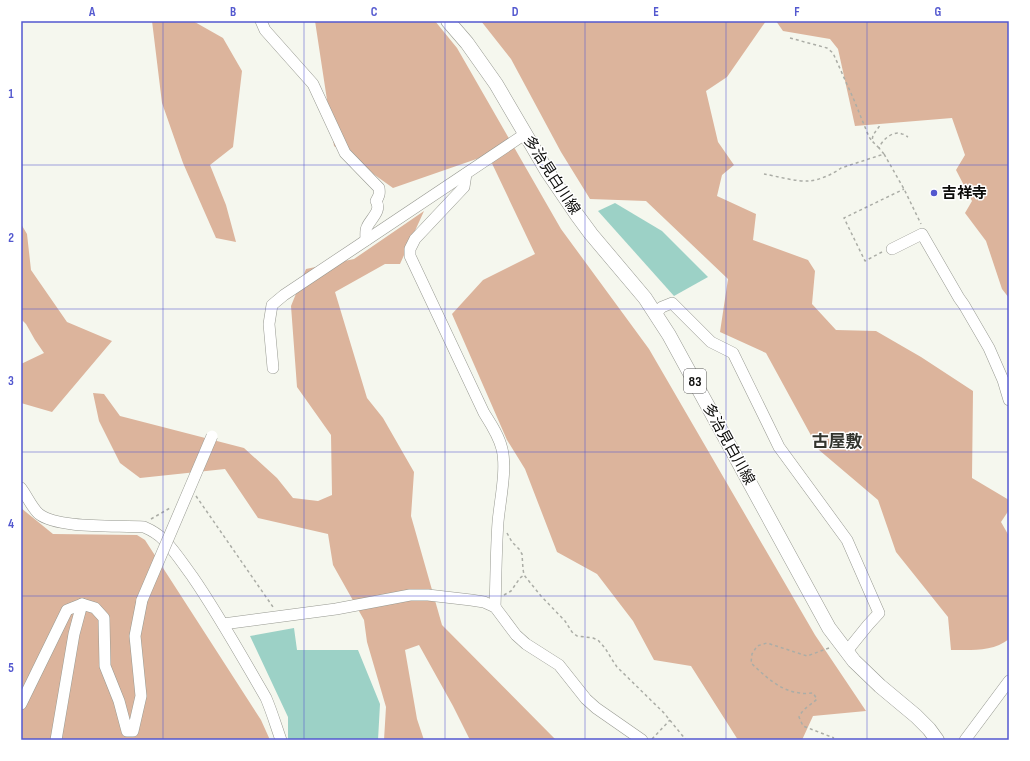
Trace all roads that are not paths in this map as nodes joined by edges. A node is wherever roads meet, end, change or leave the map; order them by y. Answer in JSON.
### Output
{"nodes":[{"id":1,"x":261,"y":21,"type":"edge"},
{"id":2,"x":448,"y":21,"type":"edge"},
{"id":3,"x":525,"y":134,"type":"junction"},
{"id":4,"x":466,"y":174,"type":"junction"},
{"id":5,"x":366,"y":240,"type":"junction"},
{"id":6,"x":892,"y":249,"type":"road end"},
{"id":7,"x":656,"y":313,"type":"junction"},
{"id":8,"x":273,"y":368,"type":"dead end"},
{"id":9,"x":1009,"y":400,"type":"edge"},
{"id":10,"x":212,"y":436,"type":"dead end"},
{"id":11,"x":21,"y":488,"type":"edge"},
{"id":12,"x":495,"y":603,"type":"junction"},
{"id":13,"x":82,"y":604,"type":"junction"},
{"id":14,"x":223,"y":624,"type":"junction"},
{"id":15,"x":844,"y":648,"type":"junction"},
{"id":16,"x":1009,"y":681,"type":"edge"},
{"id":17,"x":21,"y":704,"type":"edge"},
{"id":18,"x":56,"y":740,"type":"edge"},
{"id":19,"x":281,"y":740,"type":"edge"},
{"id":20,"x":642,"y":740,"type":"edge"},
{"id":21,"x":937,"y":740,"type":"edge"},
{"id":22,"x":964,"y":740,"type":"edge"}],
"edges":[{"from":1,"to":5,"type":"street"},
{"from":2,"to":3,"type":"main road","name":"多治見白川線","number":"83"},
{"from":3,"to":4,"type":"street"},
{"from":3,"to":7,"type":"main road","name":"多治見白川線","number":"83"},
{"from":4,"to":5,"type":"street"},
{"from":4,"to":12,"type":"street"},
{"from":5,"to":8,"type":"street"},
{"from":6,"to":9,"type":"street"},
{"from":7,"to":15,"type":"main road","name":"多治見白川線","number":"83"},
{"from":7,"to":15,"type":"street"},
{"from":10,"to":13,"type":"street","bridge":true},
{"from":11,"to":14,"type":"street"},
{"from":12,"to":14,"type":"street"},
{"from":12,"to":20,"type":"street"},
{"from":13,"to":17,"type":"street"},
{"from":13,"to":18,"type":"street"},
{"from":14,"to":19,"type":"street"},
{"from":15,"to":21,"type":"main road","name":"多治見白川線","number":"83"},
{"from":16,"to":22,"type":"street"}]}
